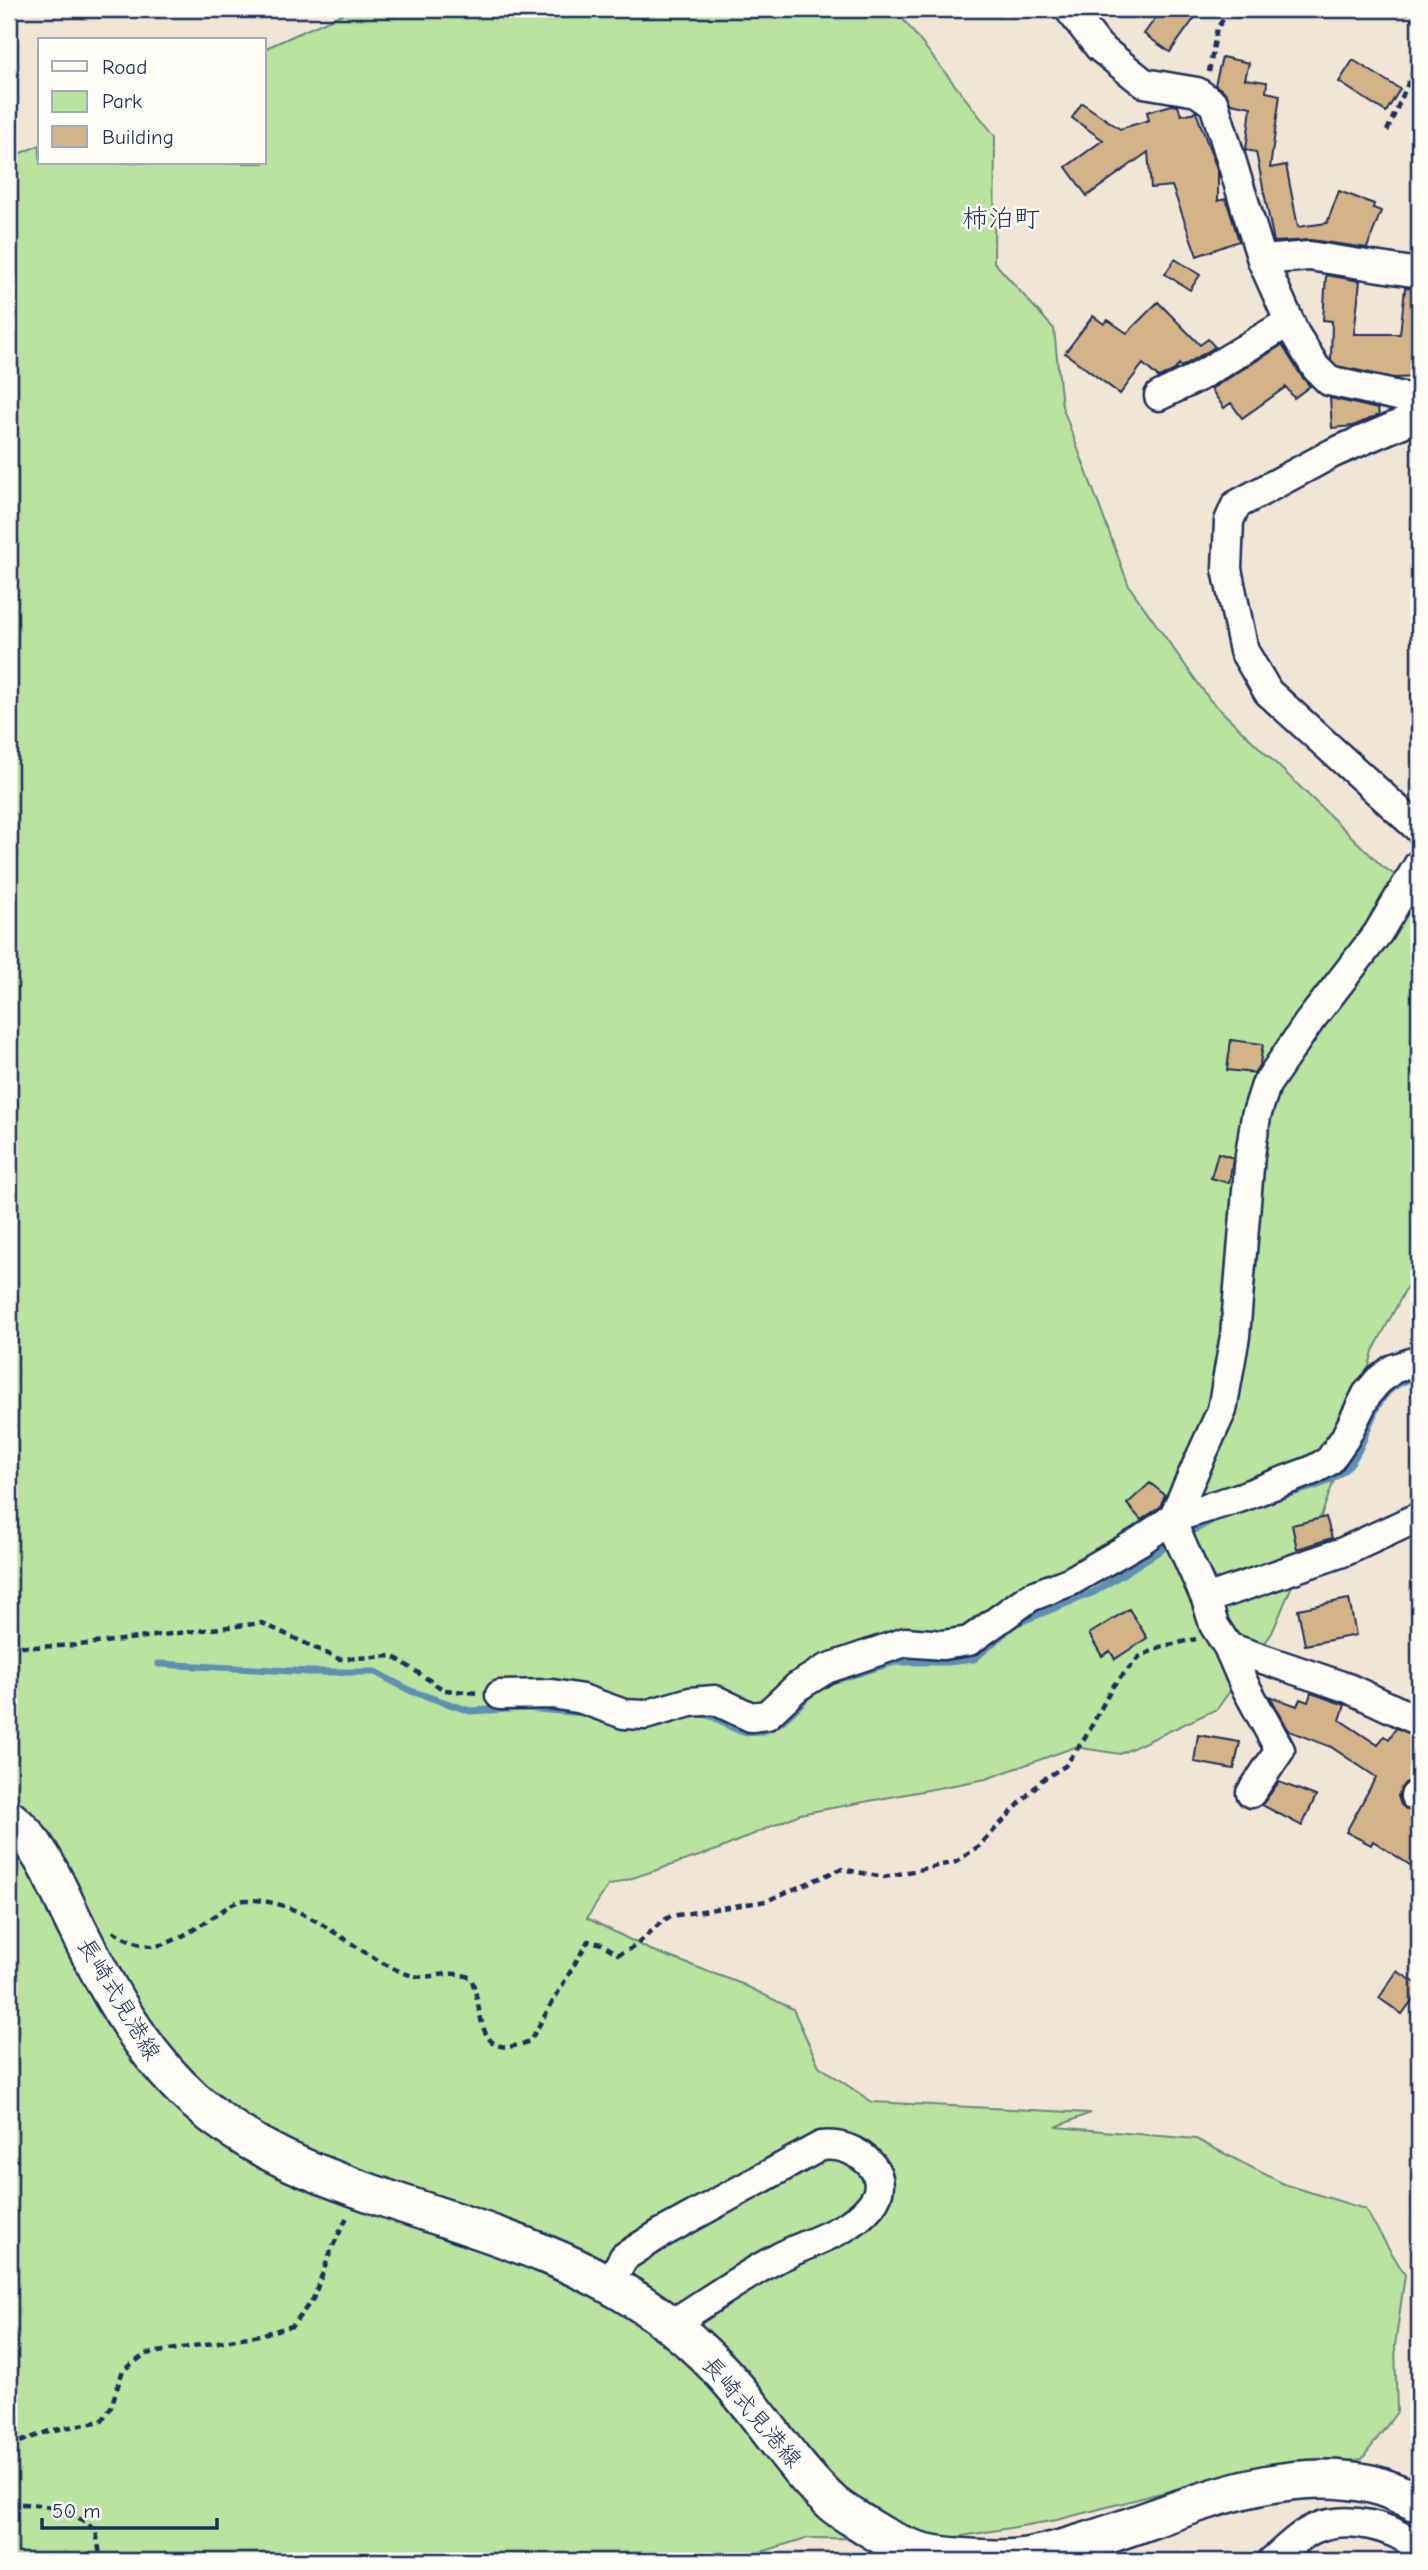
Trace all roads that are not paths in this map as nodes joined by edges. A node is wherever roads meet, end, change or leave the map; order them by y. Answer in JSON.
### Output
{"nodes":[{"id":1,"x":1069,"y":9,"type":"edge"},
{"id":2,"x":1262,"y":260,"type":"junction"},
{"id":3,"x":1419,"y":273,"type":"edge"},
{"id":4,"x":1289,"y":322,"type":"junction"},
{"id":5,"x":1159,"y":396,"type":"dead end"},
{"id":6,"x":1417,"y":421,"type":"edge"},
{"id":7,"x":1419,"y":829,"type":"edge"},
{"id":8,"x":1419,"y":864,"type":"edge"},
{"id":9,"x":1419,"y":1360,"type":"edge"},
{"id":10,"x":1419,"y":1517,"type":"edge"},
{"id":11,"x":1176,"y":1529,"type":"junction"},
{"id":12,"x":1206,"y":1599,"type":"junction"},
{"id":13,"x":1223,"y":1641,"type":"junction"},
{"id":14,"x":499,"y":1695,"type":"road end"},
{"id":15,"x":1419,"y":1721,"type":"edge"},
{"id":16,"x":1251,"y":1793,"type":"dead end"},
{"id":17,"x":9,"y":1819,"type":"edge"},
{"id":18,"x":608,"y":2285,"type":"junction"},
{"id":19,"x":670,"y":2325,"type":"junction"},
{"id":20,"x":1419,"y":2504,"type":"edge"},
{"id":21,"x":1419,"y":2547,"type":"edge"},
{"id":22,"x":1094,"y":2551,"type":"edge"},
{"id":23,"x":1272,"y":2561,"type":"edge"}],
"edges":[{"from":1,"to":2,"type":"street"},
{"from":2,"to":3,"type":"street"},
{"from":2,"to":4,"type":"street"},
{"from":4,"to":5,"type":"street"},
{"from":4,"to":6,"type":"street"},
{"from":6,"to":7,"type":"street"},
{"from":8,"to":11,"type":"street"},
{"from":9,"to":11,"type":"street"},
{"from":10,"to":12,"type":"street"},
{"from":11,"to":12,"type":"street"},
{"from":11,"to":14,"type":"street"},
{"from":12,"to":13,"type":"street"},
{"from":13,"to":15,"type":"street"},
{"from":13,"to":16,"type":"street"},
{"from":17,"to":18,"type":"main road","name":"長崎式見港線"},
{"from":18,"to":19,"type":"main road","name":"長崎式見港線"},
{"from":18,"to":19,"type":"street"},
{"from":19,"to":22,"type":"main road","name":"長崎式見港線"},
{"from":20,"to":22,"type":"main road","name":"長崎式見港線"},
{"from":21,"to":23,"type":"street"}]}
